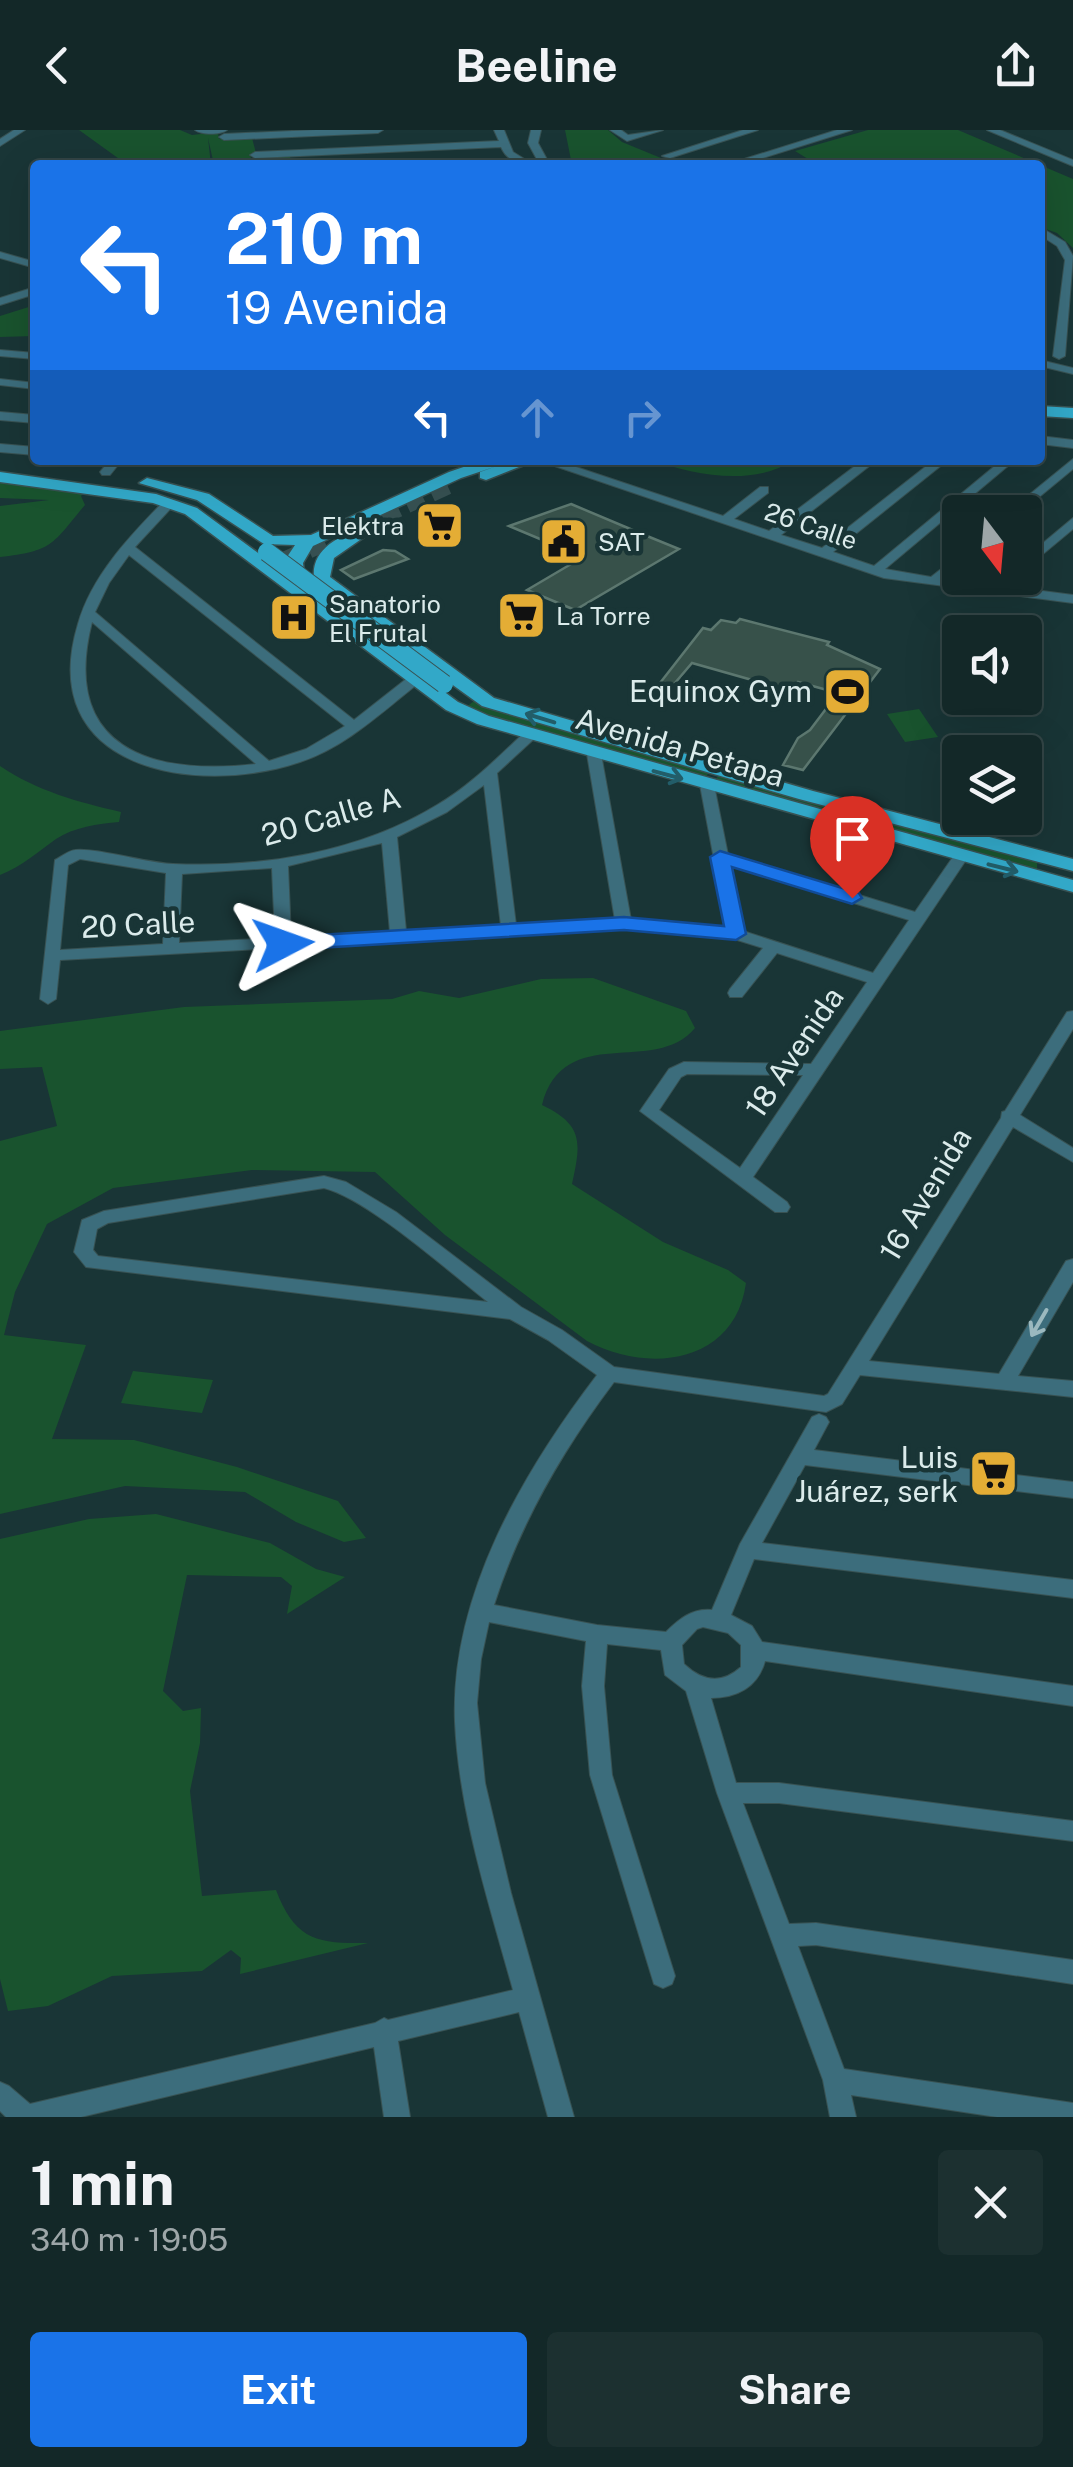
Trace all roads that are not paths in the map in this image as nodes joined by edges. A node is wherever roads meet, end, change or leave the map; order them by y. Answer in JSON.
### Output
{"nodes":[{"id":1,"x":20,"y":130,"type":"edge"},
{"id":2,"x":200,"y":130,"type":"edge"},
{"id":3,"x":361,"y":130,"type":"edge"},
{"id":4,"x":378,"y":130,"type":"edge"},
{"id":5,"x":499,"y":130,"type":"edge"},
{"id":6,"x":536,"y":130,"type":"edge"},
{"id":7,"x":615,"y":130,"type":"edge"},
{"id":8,"x":658,"y":130,"type":"edge"},
{"id":9,"x":752,"y":130,"type":"edge"},
{"id":10,"x":796,"y":130,"type":"edge"},
{"id":11,"x":846,"y":130,"type":"edge"},
{"id":12,"x":992,"y":130,"type":"edge"},
{"id":13,"x":223,"y":134,"type":"edge"},
{"id":14,"x":816,"y":139,"type":"junction"},
{"id":15,"x":0,"y":143,"type":"edge"},
{"id":16,"x":503,"y":144,"type":"junction"},
{"id":17,"x":363,"y":151,"type":"junction"},
{"id":18,"x":255,"y":156,"type":"dead end"},
{"id":19,"x":520,"y":160,"type":"edge"},
{"id":20,"x":542,"y":160,"type":"edge"},
{"id":21,"x":675,"y":160,"type":"edge"},
{"id":22,"x":747,"y":160,"type":"edge"},
{"id":23,"x":1073,"y":163,"type":"edge"},
{"id":24,"x":1045,"y":234,"type":"edge"},
{"id":25,"x":0,"y":255,"type":"edge"},
{"id":26,"x":30,"y":264,"type":"edge"},
{"id":27,"x":0,"y":292,"type":"edge"},
{"id":28,"x":30,"y":292,"type":"edge"},
{"id":29,"x":16,"y":297,"type":"junction"},
{"id":30,"x":0,"y":302,"type":"edge"},
{"id":31,"x":0,"y":353,"type":"edge"},
{"id":32,"x":1045,"y":353,"type":"edge"},
{"id":33,"x":30,"y":356,"type":"edge"},
{"id":34,"x":1059,"y":356,"type":"junction"},
{"id":35,"x":1073,"y":359,"type":"edge"},
{"id":36,"x":1045,"y":364,"type":"edge"},
{"id":37,"x":1073,"y":372,"type":"edge"},
{"id":38,"x":0,"y":382,"type":"edge"},
{"id":39,"x":30,"y":385,"type":"edge"},
{"id":40,"x":1045,"y":410,"type":"edge"},
{"id":41,"x":1073,"y":413,"type":"edge"},
{"id":42,"x":30,"y":418,"type":"edge"},
{"id":43,"x":2,"y":420,"type":"edge"},
{"id":44,"x":1045,"y":441,"type":"edge"},
{"id":45,"x":1073,"y":444,"type":"edge"},
{"id":46,"x":0,"y":448,"type":"edge"},
{"id":47,"x":30,"y":451,"type":"edge"},
{"id":48,"x":1073,"y":463,"type":"edge"},
{"id":49,"x":110,"y":465,"type":"edge"},
{"id":50,"x":499,"y":465,"type":"edge"},
{"id":51,"x":559,"y":465,"type":"edge"},
{"id":52,"x":585,"y":465,"type":"edge"},
{"id":53,"x":864,"y":465,"type":"edge"},
{"id":54,"x":936,"y":465,"type":"edge"},
{"id":55,"x":1003,"y":465,"type":"edge"},
{"id":56,"x":0,"y":468,"type":"edge"},
{"id":57,"x":98,"y":476,"type":"junction"},
{"id":58,"x":0,"y":477,"type":"edge"},
{"id":59,"x":454,"y":482,"type":"tunnel mouth"},
{"id":60,"x":764,"y":490,"type":"dead end"},
{"id":61,"x":1034,"y":495,"type":"edge"},
{"id":62,"x":163,"y":501,"type":"junction"},
{"id":63,"x":728,"y":517,"type":"junction"},
{"id":64,"x":1073,"y":522,"type":"edge"},
{"id":65,"x":231,"y":532,"type":"dead end"},
{"id":66,"x":774,"y":534,"type":"junction"},
{"id":67,"x":305,"y":545,"type":"junction"},
{"id":68,"x":128,"y":548,"type":"junction"},
{"id":69,"x":1042,"y":550,"type":"edge"},
{"id":70,"x":826,"y":551,"type":"junction"},
{"id":71,"x":326,"y":556,"type":"junction"},
{"id":72,"x":878,"y":569,"type":"junction"},
{"id":73,"x":942,"y":573,"type":"edge"},
{"id":74,"x":322,"y":578,"type":"junction"},
{"id":75,"x":935,"y":579,"type":"junction"},
{"id":76,"x":942,"y":580,"type":"edge"},
{"id":77,"x":302,"y":588,"type":"junction"},
{"id":78,"x":1042,"y":590,"type":"edge"},
{"id":79,"x":1070,"y":594,"type":"edge"},
{"id":80,"x":89,"y":613,"type":"junction"},
{"id":81,"x":414,"y":679,"type":"junction"},
{"id":82,"x":482,"y":699,"type":"junction"},
{"id":83,"x":353,"y":726,"type":"junction"},
{"id":84,"x":530,"y":735,"type":"junction"},
{"id":85,"x":594,"y":754,"type":"junction"},
{"id":86,"x":266,"y":766,"type":"junction"},
{"id":87,"x":490,"y":774,"type":"junction"},
{"id":88,"x":712,"y":778,"type":"junction"},
{"id":89,"x":389,"y":834,"type":"junction"},
{"id":90,"x":720,"y":857,"type":"junction"},
{"id":91,"x":960,"y":857,"type":"junction"},
{"id":92,"x":280,"y":865,"type":"junction"},
{"id":93,"x":1073,"y":865,"type":"edge"},
{"id":94,"x":174,"y":869,"type":"junction"},
{"id":95,"x":1073,"y":886,"type":"edge"},
{"id":96,"x":918,"y":918,"type":"junction"},
{"id":97,"x":624,"y":924,"type":"junction"},
{"id":98,"x":509,"y":930,"type":"junction"},
{"id":99,"x":736,"y":934,"type":"junction"},
{"id":100,"x":398,"y":936,"type":"junction"},
{"id":101,"x":283,"y":944,"type":"junction"},
{"id":102,"x":774,"y":946,"type":"junction"},
{"id":103,"x":171,"y":950,"type":"junction"},
{"id":104,"x":54,"y":955,"type":"junction"},
{"id":105,"x":877,"y":980,"type":"junction"},
{"id":106,"x":736,"y":993,"type":"dead end"},
{"id":107,"x":48,"y":999,"type":"dead end"},
{"id":108,"x":1073,"y":1016,"type":"edge"},
{"id":109,"x":816,"y":1070,"type":"junction"},
{"id":110,"x":1008,"y":1116,"type":"junction"},
{"id":111,"x":1073,"y":1156,"type":"edge"},
{"id":112,"x":742,"y":1179,"type":"junction"},
{"id":113,"x":780,"y":1208,"type":"dead end"},
{"id":114,"x":1073,"y":1266,"type":"edge"},
{"id":115,"x":514,"y":1312,"type":"junction"},
{"id":116,"x":855,"y":1367,"type":"junction"},
{"id":117,"x":609,"y":1374,"type":"junction"},
{"id":118,"x":1006,"y":1380,"type":"junction"},
{"id":119,"x":1073,"y":1388,"type":"edge"},
{"id":120,"x":824,"y":1412,"type":"junction"},
{"id":121,"x":798,"y":1456,"type":"junction"},
{"id":122,"x":1073,"y":1490,"type":"edge"},
{"id":123,"x":747,"y":1550,"type":"junction"},
{"id":124,"x":1073,"y":1589,"type":"edge"},
{"id":125,"x":482,"y":1612,"type":"junction"},
{"id":126,"x":718,"y":1618,"type":"junction"},
{"id":127,"x":596,"y":1634,"type":"junction"},
{"id":128,"x":671,"y":1642,"type":"junction"},
{"id":129,"x":755,"y":1650,"type":"junction"},
{"id":130,"x":696,"y":1686,"type":"junction"},
{"id":131,"x":719,"y":1690,"type":"junction"},
{"id":132,"x":1073,"y":1696,"type":"edge"},
{"id":133,"x":710,"y":1726,"type":"junction"},
{"id":134,"x":728,"y":1793,"type":"junction"},
{"id":135,"x":1073,"y":1831,"type":"edge"},
{"id":136,"x":782,"y":1934,"type":"junction"},
{"id":137,"x":1073,"y":1972,"type":"edge"},
{"id":138,"x":663,"y":1976,"type":"dead end"},
{"id":139,"x":529,"y":1998,"type":"junction"},
{"id":140,"x":384,"y":2030,"type":"junction"},
{"id":141,"x":836,"y":2080,"type":"junction"},
{"id":142,"x":0,"y":2095,"type":"edge"},
{"id":143,"x":64,"y":2112,"type":"edge"},
{"id":144,"x":1073,"y":2116,"type":"edge"},
{"id":145,"x":27,"y":2117,"type":"edge"},
{"id":146,"x":397,"y":2117,"type":"edge"},
{"id":147,"x":561,"y":2117,"type":"edge"},
{"id":148,"x":843,"y":2117,"type":"edge"}],
"edges":[{"from":1,"to":15,"type":"street"},
{"from":2,"to":13,"type":"street"},
{"from":3,"to":4,"type":"street"},
{"from":3,"to":13,"type":"street"},
{"from":3,"to":17,"type":"street"},
{"from":5,"to":16,"type":"street"},
{"from":6,"to":20,"type":"street"},
{"from":7,"to":8,"type":"street"},
{"from":9,"to":21,"type":"street"},
{"from":10,"to":14,"type":"street"},
{"from":11,"to":14,"type":"street"},
{"from":12,"to":23,"type":"street"},
{"from":14,"to":22,"type":"street"},
{"from":16,"to":17,"type":"street"},
{"from":16,"to":19,"type":"street"},
{"from":17,"to":18,"type":"street"},
{"from":24,"to":34,"type":"street"},
{"from":25,"to":26,"type":"street"},
{"from":27,"to":29,"type":"street"},
{"from":28,"to":29,"type":"street"},
{"from":29,"to":30,"type":"street"},
{"from":31,"to":33,"type":"street"},
{"from":32,"to":34,"type":"street"},
{"from":34,"to":35,"type":"street"},
{"from":36,"to":37,"type":"street"},
{"from":38,"to":39,"type":"street"},
{"from":40,"to":41,"type":"main road"},
{"from":42,"to":43,"type":"street"},
{"from":44,"to":45,"type":"street"},
{"from":46,"to":47,"type":"street"},
{"from":48,"to":61,"type":"street"},
{"from":49,"to":57,"type":"street"},
{"from":50,"to":59,"type":"main road"},
{"from":50,"to":67,"type":"main road"},
{"from":50,"to":71,"type":"main road"},
{"from":51,"to":63,"type":"street","name":"26 Calle"},
{"from":52,"to":63,"type":"street","name":"26 Calle"},
{"from":53,"to":66,"type":"street"},
{"from":54,"to":70,"type":"street"},
{"from":55,"to":72,"type":"street"},
{"from":56,"to":57,"type":"main road"},
{"from":57,"to":67,"type":"main road"},
{"from":57,"to":82,"type":"main road","bridge":true},
{"from":58,"to":62,"type":"main road"},
{"from":60,"to":63,"type":"street"},
{"from":62,"to":65,"type":"main road"},
{"from":62,"to":68,"type":"street"},
{"from":62,"to":77,"type":"main road","name":"Avenida Petapa"},
{"from":63,"to":66,"type":"street","name":"26 Calle"},
{"from":64,"to":69,"type":"street"},
{"from":66,"to":70,"type":"street","name":"26 Calle"},
{"from":67,"to":71,"type":"main road"},
{"from":67,"to":77,"type":"main road"},
{"from":68,"to":80,"type":"street"},
{"from":68,"to":83,"type":"street"},
{"from":70,"to":72,"type":"street","name":"26 Calle"},
{"from":71,"to":74,"type":"main road"},
{"from":72,"to":75,"type":"street","name":"26 Calle"},
{"from":73,"to":75,"type":"street"},
{"from":74,"to":77,"type":"main road"},
{"from":74,"to":82,"type":"main road","name":"Avenida Petapa"},
{"from":75,"to":76,"type":"street","name":"26 Calle"},
{"from":77,"to":81,"type":"main road","name":"Avenida Petapa"},
{"from":78,"to":79,"type":"street","name":"26 Calle"},
{"from":80,"to":86,"type":"street"},
{"from":80,"to":86,"type":"street"},
{"from":81,"to":83,"type":"street"},
{"from":81,"to":84,"type":"main road","name":"Avenida Petapa"},
{"from":88,"to":82,"type":"main road","name":"Avenida Petapa","one_way":true},
{"from":83,"to":86,"type":"street"},
{"from":84,"to":85,"type":"main road","name":"Avenida Petapa"},
{"from":84,"to":87,"type":"street","name":"20 Calle A"},
{"from":85,"to":88,"type":"main road","name":"Avenida Petapa","one_way":true},
{"from":85,"to":97,"type":"street"},
{"from":87,"to":89,"type":"street","name":"20 Calle A"},
{"from":87,"to":98,"type":"street"},
{"from":88,"to":90,"type":"street"},
{"from":88,"to":91,"type":"main road","name":"Avenida Petapa"},
{"from":88,"to":93,"type":"main road","name":"Avenida Petapa"},
{"from":89,"to":92,"type":"street","name":"20 Calle A"},
{"from":89,"to":100,"type":"street"},
{"from":90,"to":96,"type":"street"},
{"from":90,"to":99,"type":"street"},
{"from":91,"to":95,"type":"main road","name":"Avenida Petapa","one_way":true},
{"from":91,"to":96,"type":"street","name":"18 Avenida"},
{"from":92,"to":94,"type":"street","name":"20 Calle A"},
{"from":92,"to":101,"type":"street"},
{"from":94,"to":103,"type":"street"},
{"from":94,"to":104,"type":"street","name":"20 Calle A"},
{"from":96,"to":105,"type":"street","name":"18 Avenida"},
{"from":97,"to":98,"type":"street","name":"20 Calle"},
{"from":97,"to":99,"type":"street","name":"20 Calle"},
{"from":98,"to":100,"type":"street","name":"20 Calle"},
{"from":99,"to":102,"type":"street","name":"20 Calle"},
{"from":100,"to":101,"type":"street","name":"20 Calle"},
{"from":101,"to":103,"type":"street","name":"20 Calle"},
{"from":102,"to":105,"type":"street","name":"20 Calle"},
{"from":102,"to":106,"type":"street"},
{"from":103,"to":104,"type":"street","name":"20 Calle"},
{"from":104,"to":107,"type":"street"},
{"from":105,"to":109,"type":"street","name":"18 Avenida"},
{"from":108,"to":110,"type":"street","name":"16 Avenida"},
{"from":109,"to":112,"type":"street","name":"18 Avenida"},
{"from":109,"to":112,"type":"street"},
{"from":110,"to":111,"type":"street"},
{"from":110,"to":116,"type":"street","name":"16 Avenida"},
{"from":112,"to":113,"type":"street"},
{"from":114,"to":118,"type":"street","one_way":true},
{"from":115,"to":115,"type":"street"},
{"from":115,"to":117,"type":"street"},
{"from":116,"to":118,"type":"street"},
{"from":116,"to":120,"type":"street","name":"16 Avenida"},
{"from":117,"to":120,"type":"street"},
{"from":117,"to":125,"type":"street"},
{"from":118,"to":119,"type":"street"},
{"from":120,"to":121,"type":"street","name":"16 Avenida"},
{"from":121,"to":122,"type":"street"},
{"from":121,"to":123,"type":"street","name":"16 Avenida"},
{"from":123,"to":124,"type":"street"},
{"from":123,"to":126,"type":"street","name":"16 Avenida"},
{"from":125,"to":127,"type":"street"},
{"from":125,"to":139,"type":"street"},
{"from":126,"to":128,"type":"street"},
{"from":126,"to":129,"type":"street"},
{"from":127,"to":128,"type":"street"},
{"from":127,"to":138,"type":"street"},
{"from":128,"to":130,"type":"street"},
{"from":129,"to":131,"type":"street"},
{"from":129,"to":132,"type":"street"},
{"from":130,"to":131,"type":"street"},
{"from":130,"to":133,"type":"street"},
{"from":131,"to":133,"type":"street"},
{"from":133,"to":134,"type":"street"},
{"from":134,"to":135,"type":"street"},
{"from":134,"to":136,"type":"street"},
{"from":136,"to":137,"type":"street"},
{"from":136,"to":141,"type":"street"},
{"from":139,"to":140,"type":"street"},
{"from":139,"to":147,"type":"street"},
{"from":140,"to":143,"type":"street"},
{"from":140,"to":146,"type":"street"},
{"from":141,"to":144,"type":"street"},
{"from":141,"to":148,"type":"street"},
{"from":142,"to":145,"type":"street"},
{"from":143,"to":145,"type":"street"}]}
